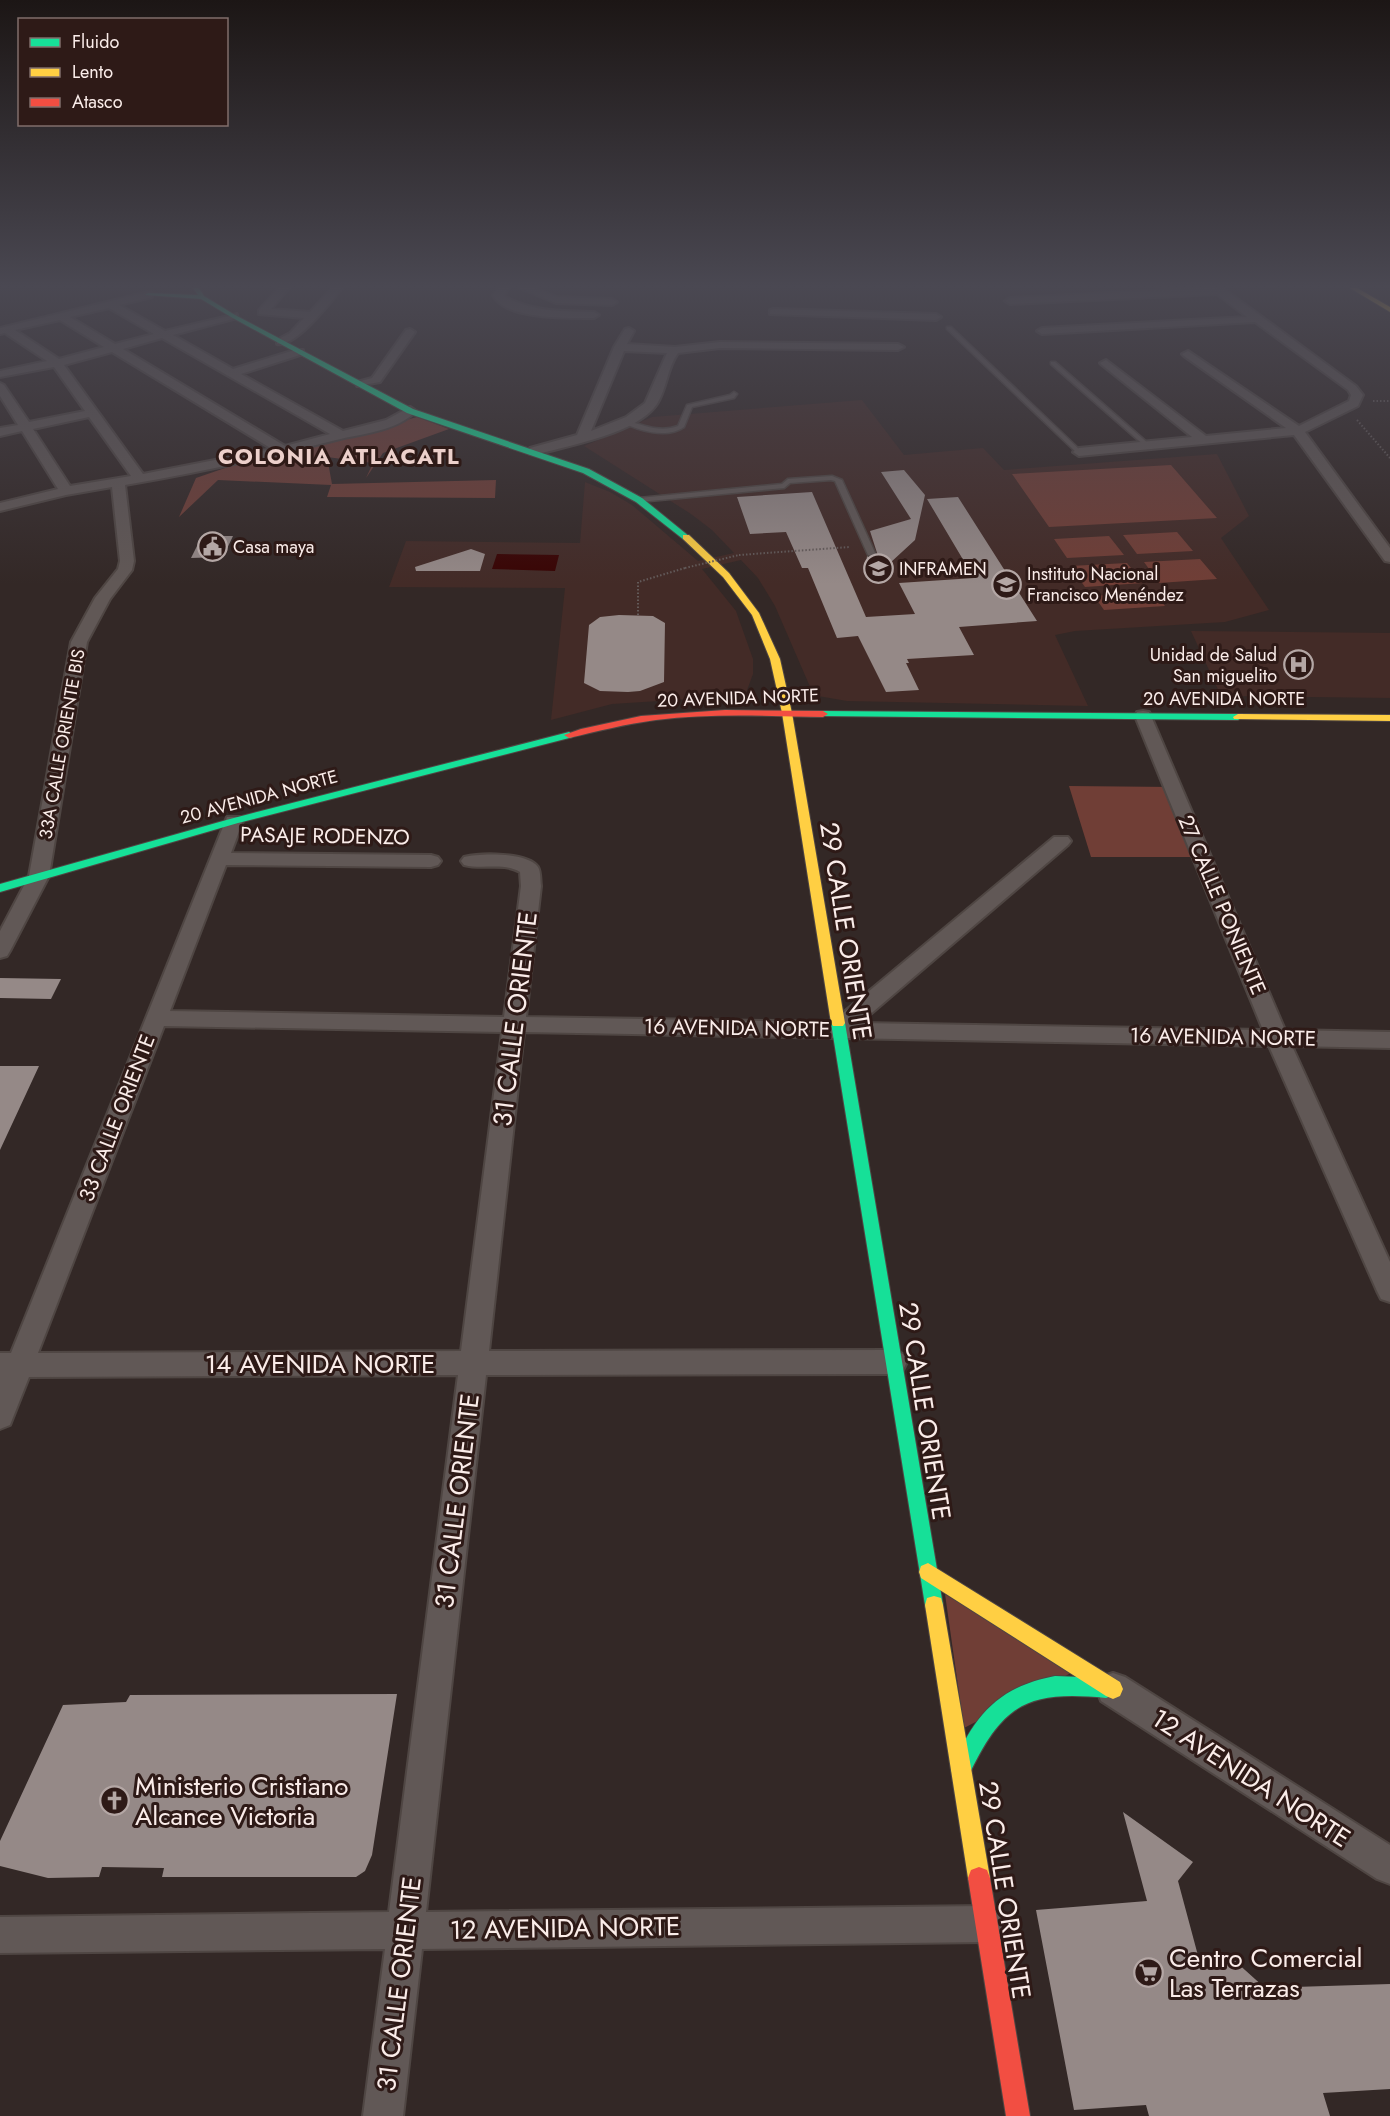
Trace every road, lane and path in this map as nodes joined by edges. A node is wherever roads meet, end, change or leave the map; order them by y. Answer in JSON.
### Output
{"nodes":[{"id":1,"x":0,"y":387,"type":"edge"},
{"id":2,"x":74,"y":387,"type":"edge"},
{"id":3,"x":179,"y":387,"type":"edge"},
{"id":4,"x":255,"y":387,"type":"edge"},
{"id":5,"x":366,"y":387,"type":"edge"},
{"id":6,"x":603,"y":387,"type":"edge"},
{"id":7,"x":657,"y":387,"type":"edge"},
{"id":8,"x":1011,"y":387,"type":"edge"},
{"id":9,"x":1080,"y":387,"type":"edge"},
{"id":10,"x":1136,"y":387,"type":"edge"},
{"id":11,"x":1235,"y":387,"type":"edge"},
{"id":12,"x":1350,"y":387,"type":"edge"},
{"id":13,"x":734,"y":394,"type":"dead end"},
{"id":14,"x":1347,"y":408,"type":"junction"},
{"id":15,"x":410,"y":411,"type":"junction"},
{"id":16,"x":92,"y":413,"type":"junction"},
{"id":17,"x":625,"y":422,"type":"junction"},
{"id":18,"x":25,"y":426,"type":"junction"},
{"id":19,"x":1298,"y":430,"type":"junction"},
{"id":20,"x":0,"y":432,"type":"edge"},
{"id":21,"x":342,"y":436,"type":"junction"},
{"id":22,"x":583,"y":436,"type":"junction"},
{"id":23,"x":1204,"y":441,"type":"junction"},
{"id":24,"x":1148,"y":446,"type":"junction"},
{"id":25,"x":283,"y":450,"type":"junction"},
{"id":26,"x":534,"y":451,"type":"junction"},
{"id":27,"x":1080,"y":452,"type":"joint"},
{"id":28,"x":1390,"y":458,"type":"edge"},
{"id":29,"x":141,"y":478,"type":"junction"},
{"id":30,"x":118,"y":483,"type":"junction"},
{"id":31,"x":66,"y":491,"type":"junction"},
{"id":32,"x":639,"y":500,"type":"junction"},
{"id":33,"x":0,"y":507,"type":"edge"},
{"id":34,"x":868,"y":546,"type":"junction"},
{"id":35,"x":872,"y":555,"type":"dead end"},
{"id":36,"x":1390,"y":558,"type":"edge"},
{"id":37,"x":638,"y":615,"type":"dead end"},
{"id":38,"x":787,"y":713,"type":"junction"},
{"id":39,"x":1143,"y":716,"type":"junction"},
{"id":40,"x":1390,"y":718,"type":"edge"},
{"id":41,"x":234,"y":821,"type":"junction"},
{"id":42,"x":1061,"y":841,"type":"dead end"},
{"id":43,"x":219,"y":859,"type":"junction"},
{"id":44,"x":430,"y":861,"type":"dead end"},
{"id":45,"x":471,"y":861,"type":"dead end"},
{"id":46,"x":39,"y":876,"type":"junction"},
{"id":47,"x":0,"y":888,"type":"edge"},
{"id":48,"x":0,"y":951,"type":"edge"},
{"id":49,"x":156,"y":1018,"type":"junction"},
{"id":50,"x":514,"y":1024,"type":"junction"},
{"id":51,"x":838,"y":1029,"type":"junction"},
{"id":52,"x":1277,"y":1038,"type":"junction"},
{"id":53,"x":1390,"y":1040,"type":"edge"},
{"id":54,"x":1390,"y":1291,"type":"edge"},
{"id":55,"x":893,"y":1362,"type":"junction"},
{"id":56,"x":473,"y":1364,"type":"junction"},
{"id":57,"x":10,"y":1365,"type":"edge"},
{"id":58,"x":0,"y":1416,"type":"edge"},
{"id":59,"x":928,"y":1572,"type":"junction"},
{"id":60,"x":1113,"y":1689,"type":"junction"},
{"id":61,"x":961,"y":1770,"type":"junction"},
{"id":62,"x":1390,"y":1866,"type":"edge"},
{"id":63,"x":986,"y":1924,"type":"junction"},
{"id":64,"x":405,"y":1930,"type":"junction"},
{"id":65,"x":0,"y":1935,"type":"edge"},
{"id":66,"x":383,"y":2116,"type":"edge"},
{"id":67,"x":1018,"y":2116,"type":"edge"}],
"edges":[{"from":1,"to":18,"type":"street"},
{"from":2,"to":16,"type":"street"},
{"from":3,"to":25,"type":"street"},
{"from":4,"to":21,"type":"street"},
{"from":5,"to":15,"type":"street","name":"29 CALLE ORIENTE"},
{"from":6,"to":22,"type":"street"},
{"from":7,"to":17,"type":"street"},
{"from":8,"to":27,"type":"lane"},
{"from":9,"to":24,"type":"lane"},
{"from":10,"to":23,"type":"street"},
{"from":11,"to":19,"type":"street"},
{"from":12,"to":14,"type":"street"},
{"from":13,"to":17,"type":"lane"},
{"from":14,"to":19,"type":"street"},
{"from":14,"to":28,"type":"path"},
{"from":15,"to":21,"type":"street"},
{"from":15,"to":26,"type":"street","name":"29 CALLE ORIENTE"},
{"from":16,"to":18,"type":"street"},
{"from":16,"to":29,"type":"street"},
{"from":17,"to":22,"type":"street"},
{"from":18,"to":20,"type":"street"},
{"from":18,"to":31,"type":"street"},
{"from":19,"to":23,"type":"street"},
{"from":19,"to":36,"type":"street"},
{"from":21,"to":25,"type":"street"},
{"from":22,"to":26,"type":"street"},
{"from":23,"to":24,"type":"street"},
{"from":24,"to":27,"type":"street"},
{"from":25,"to":29,"type":"street"},
{"from":26,"to":32,"type":"street","name":"29 CALLE ORIENTE"},
{"from":29,"to":30,"type":"street"},
{"from":30,"to":31,"type":"street"},
{"from":30,"to":46,"type":"street","name":"33A CALLE ORIENTE BIS"},
{"from":31,"to":33,"type":"street"},
{"from":32,"to":34,"type":"lane"},
{"from":32,"to":38,"type":"street","name":"29 CALLE ORIENTE"},
{"from":34,"to":35,"type":"lane"},
{"from":34,"to":37,"type":"path","bridge":true},
{"from":38,"to":39,"type":"street","name":"20 AVENIDA NORTE"},
{"from":38,"to":41,"type":"street","name":"20 AVENIDA NORTE"},
{"from":38,"to":51,"type":"street","name":"29 CALLE ORIENTE"},
{"from":39,"to":40,"type":"street","name":"20 AVENIDA NORTE"},
{"from":39,"to":52,"type":"street","name":"27 CALLE PONIENTE"},
{"from":41,"to":43,"type":"street","name":"33 CALLE ORIENTE"},
{"from":41,"to":46,"type":"street","name":"20 AVENIDA NORTE"},
{"from":42,"to":51,"type":"street"},
{"from":43,"to":44,"type":"street","name":"PASAJE RODENZO"},
{"from":43,"to":49,"type":"street","name":"33 CALLE ORIENTE"},
{"from":45,"to":50,"type":"street","name":"31 CALLE ORIENTE"},
{"from":46,"to":47,"type":"street","name":"20 AVENIDA NORTE"},
{"from":46,"to":48,"type":"street","name":"33A CALLE ORIENTE BIS"},
{"from":49,"to":50,"type":"street","name":"16 AVENIDA NORTE"},
{"from":49,"to":57,"type":"street","name":"33 CALLE ORIENTE"},
{"from":50,"to":51,"type":"street","name":"16 AVENIDA NORTE"},
{"from":50,"to":56,"type":"street","name":"31 CALLE ORIENTE"},
{"from":51,"to":52,"type":"street","name":"16 AVENIDA NORTE"},
{"from":51,"to":55,"type":"street","name":"29 CALLE ORIENTE"},
{"from":52,"to":53,"type":"street","name":"16 AVENIDA NORTE"},
{"from":52,"to":54,"type":"street","name":"27 CALLE PONIENTE"},
{"from":55,"to":56,"type":"street","name":"14 AVENIDA NORTE"},
{"from":55,"to":59,"type":"street","name":"29 CALLE ORIENTE"},
{"from":56,"to":57,"type":"street","name":"14 AVENIDA NORTE"},
{"from":56,"to":64,"type":"street","name":"31 CALLE ORIENTE"},
{"from":57,"to":58,"type":"street","name":"33 CALLE ORIENTE"},
{"from":59,"to":60,"type":"street"},
{"from":59,"to":61,"type":"street","name":"29 CALLE ORIENTE"},
{"from":60,"to":61,"type":"street"},
{"from":60,"to":62,"type":"street","name":"12 AVENIDA NORTE"},
{"from":61,"to":63,"type":"street","name":"29 CALLE ORIENTE"},
{"from":63,"to":64,"type":"street","name":"12 AVENIDA NORTE"},
{"from":63,"to":67,"type":"street","name":"29 CALLE ORIENTE"},
{"from":64,"to":65,"type":"street","name":"12 AVENIDA NORTE"},
{"from":64,"to":66,"type":"street","name":"31 CALLE ORIENTE"}]}
